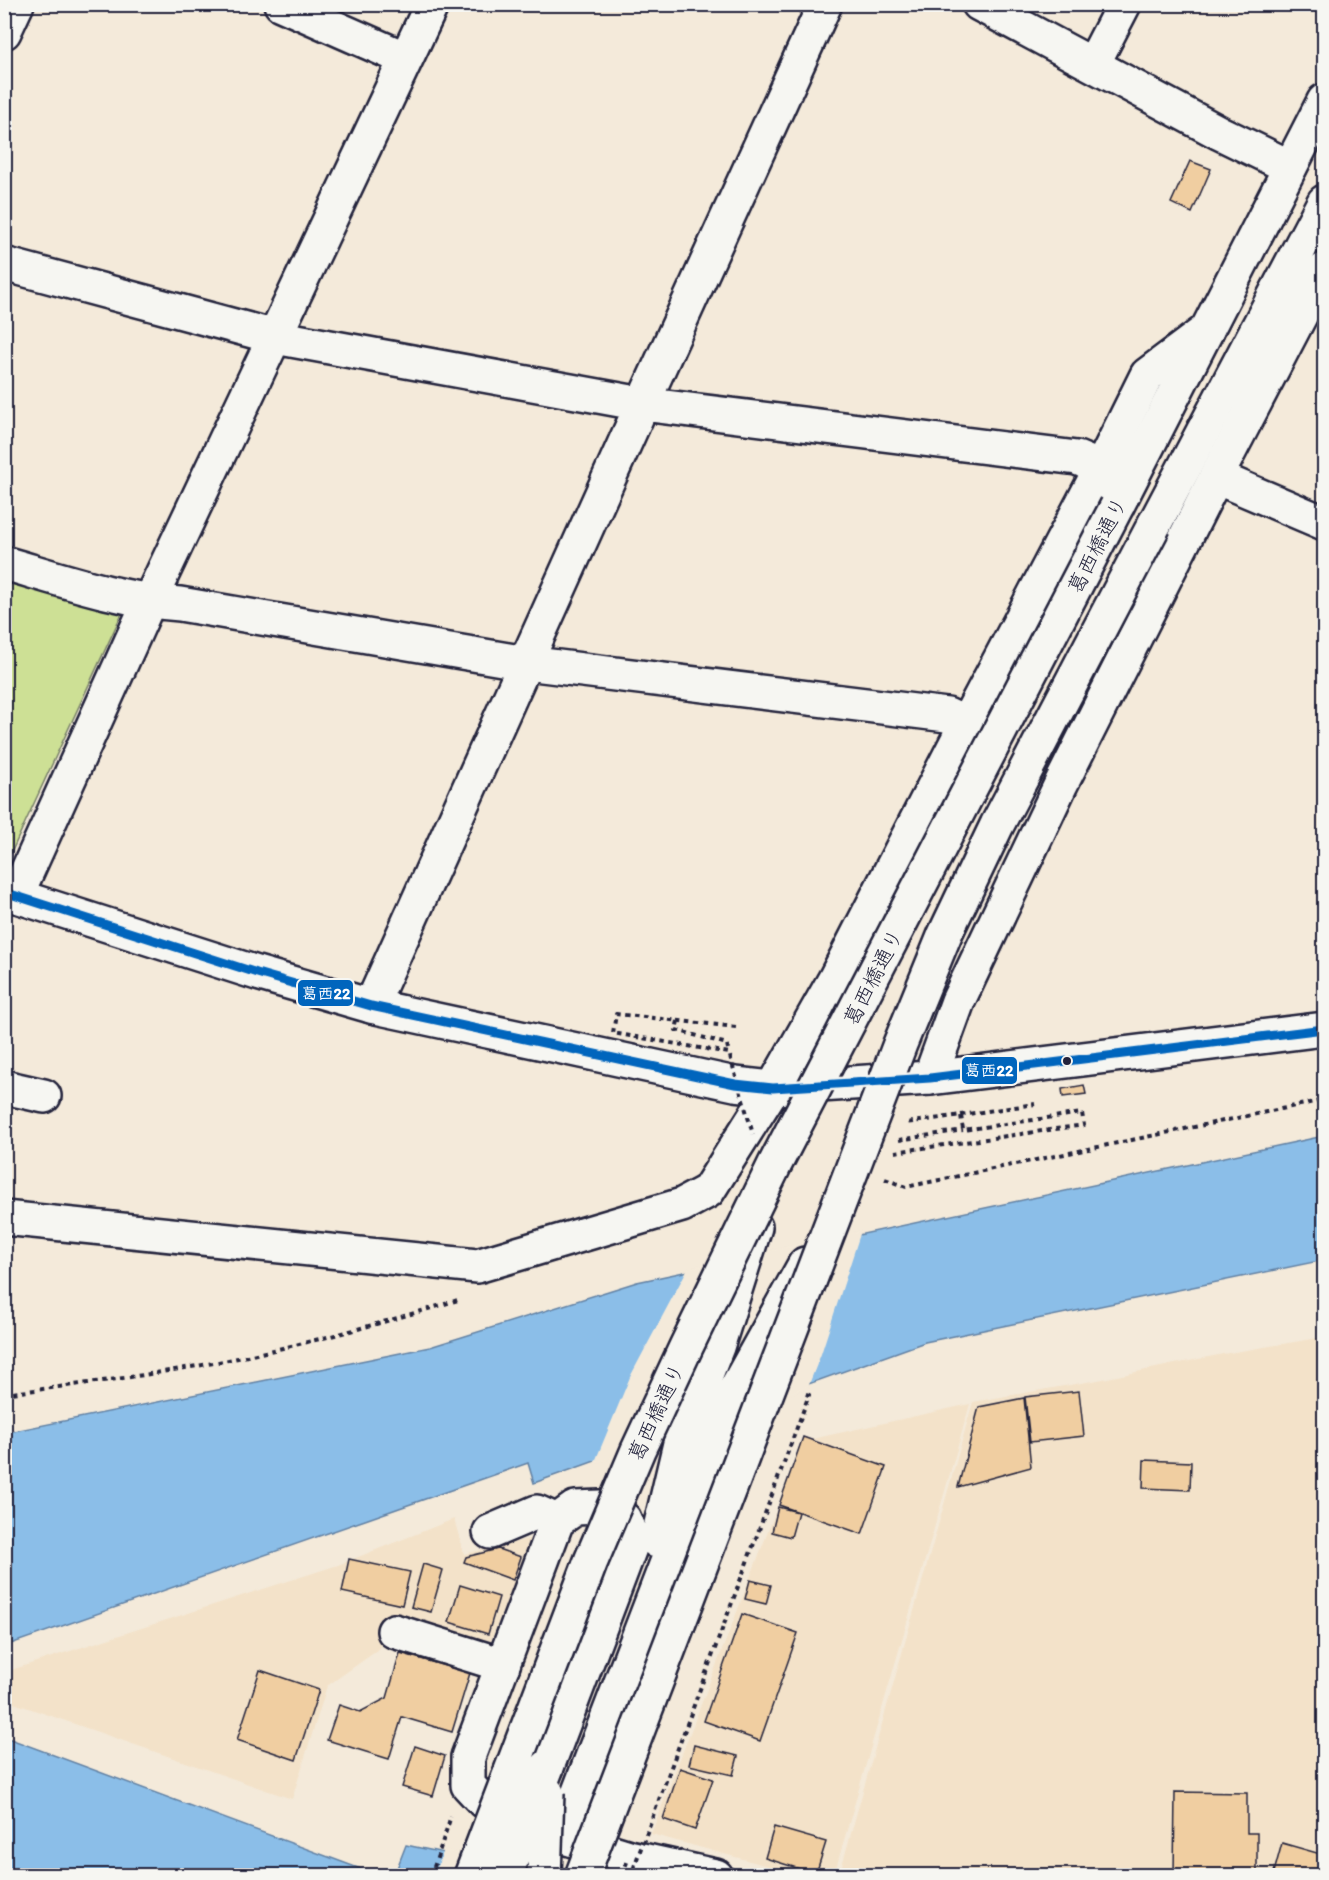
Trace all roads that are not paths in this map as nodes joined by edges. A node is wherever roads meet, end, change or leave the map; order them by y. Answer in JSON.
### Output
{"nodes":[{"id":1,"x":17,"y":4,"type":"edge"},
{"id":2,"x":281,"y":4,"type":"edge"},
{"id":3,"x":432,"y":4,"type":"edge"},
{"id":4,"x":825,"y":4,"type":"edge"},
{"id":5,"x":979,"y":4,"type":"edge"},
{"id":6,"x":1124,"y":4,"type":"edge"},
{"id":7,"x":4,"y":32,"type":"edge"},
{"id":8,"x":406,"y":60,"type":"junction"},
{"id":9,"x":1094,"y":64,"type":"junction"},
{"id":10,"x":1324,"y":101,"type":"edge"},
{"id":11,"x":1290,"y":167,"type":"junction"},
{"id":12,"x":1324,"y":202,"type":"edge"},
{"id":13,"x":4,"y":264,"type":"edge"},
{"id":14,"x":1324,"y":270,"type":"edge"},
{"id":15,"x":1207,"y":330,"type":"junction"},
{"id":16,"x":275,"y":337,"type":"junction"},
{"id":17,"x":642,"y":404,"type":"junction"},
{"id":18,"x":1101,"y":468,"type":"junction"},
{"id":19,"x":1216,"y":477,"type":"junction"},
{"id":20,"x":1324,"y":523,"type":"edge"},
{"id":21,"x":4,"y":563,"type":"edge"},
{"id":22,"x":149,"y":602,"type":"junction"},
{"id":23,"x":526,"y":663,"type":"junction"},
{"id":24,"x":966,"y":724,"type":"junction"},
{"id":25,"x":10,"y":894,"type":"edge"},
{"id":26,"x":371,"y":1006,"type":"junction"},
{"id":27,"x":1324,"y":1029,"type":"edge"},
{"id":28,"x":930,"y":1078,"type":"junction"},
{"id":29,"x":4,"y":1087,"type":"edge"},
{"id":30,"x":773,"y":1088,"type":"junction"},
{"id":31,"x":44,"y":1096,"type":"dead end"},
{"id":32,"x":775,"y":1164,"type":"junction"},
{"id":33,"x":843,"y":1196,"type":"junction"},
{"id":34,"x":4,"y":1218,"type":"edge"},
{"id":35,"x":557,"y":1521,"type":"junction"},
{"id":36,"x":490,"y":1532,"type":"dead end"},
{"id":37,"x":394,"y":1631,"type":"dead end"},
{"id":38,"x":630,"y":1657,"type":"junction"},
{"id":39,"x":503,"y":1665,"type":"junction"},
{"id":40,"x":548,"y":1767,"type":"junction"},
{"id":41,"x":562,"y":1836,"type":"junction"},
{"id":42,"x":471,"y":1875,"type":"edge"},
{"id":43,"x":505,"y":1875,"type":"edge"},
{"id":44,"x":544,"y":1875,"type":"edge"},
{"id":45,"x":582,"y":1875,"type":"edge"},
{"id":46,"x":716,"y":1875,"type":"edge"}],
"edges":[{"from":1,"to":7,"type":"street"},
{"from":2,"to":8,"type":"street"},
{"from":3,"to":8,"type":"street"},
{"from":4,"to":17,"type":"street"},
{"from":5,"to":9,"type":"street"},
{"from":6,"to":9,"type":"street"},
{"from":8,"to":16,"type":"street"},
{"from":9,"to":11,"type":"street"},
{"from":10,"to":11,"type":"street","name":"葛西橋通り"},
{"from":11,"to":15,"type":"street","name":"葛西橋通り"},
{"from":12,"to":33,"type":"street","name":"葛西橋通り","bridge":true},
{"from":13,"to":16,"type":"street"},
{"from":14,"to":19,"type":"street"},
{"from":15,"to":18,"type":"street"},
{"from":15,"to":32,"type":"street","name":"葛西橋通り","bridge":true},
{"from":16,"to":17,"type":"street"},
{"from":16,"to":22,"type":"street"},
{"from":17,"to":18,"type":"street"},
{"from":17,"to":23,"type":"street"},
{"from":18,"to":24,"type":"street"},
{"from":19,"to":20,"type":"street"},
{"from":19,"to":28,"type":"street"},
{"from":21,"to":22,"type":"street"},
{"from":22,"to":23,"type":"street"},
{"from":22,"to":25,"type":"street"},
{"from":23,"to":24,"type":"street"},
{"from":23,"to":26,"type":"street"},
{"from":24,"to":30,"type":"street"},
{"from":25,"to":26,"type":"street"},
{"from":26,"to":30,"type":"street"},
{"from":27,"to":28,"type":"street"},
{"from":28,"to":30,"type":"street"},
{"from":29,"to":31,"type":"street"},
{"from":30,"to":34,"type":"street"},
{"from":32,"to":38,"type":"street","bridge":true},
{"from":32,"to":42,"type":"street","name":"葛西橋通り","bridge":true},
{"from":33,"to":38,"type":"street","bridge":true},
{"from":33,"to":45,"type":"street","name":"葛西橋通り","bridge":true},
{"from":35,"to":36,"type":"street"},
{"from":35,"to":39,"type":"street"},
{"from":35,"to":40,"type":"street"},
{"from":37,"to":39,"type":"street"},
{"from":38,"to":41,"type":"street"},
{"from":39,"to":41,"type":"street"},
{"from":40,"to":43,"type":"street","bridge":true},
{"from":40,"to":44,"type":"street","bridge":true},
{"from":41,"to":46,"type":"street"}]}
